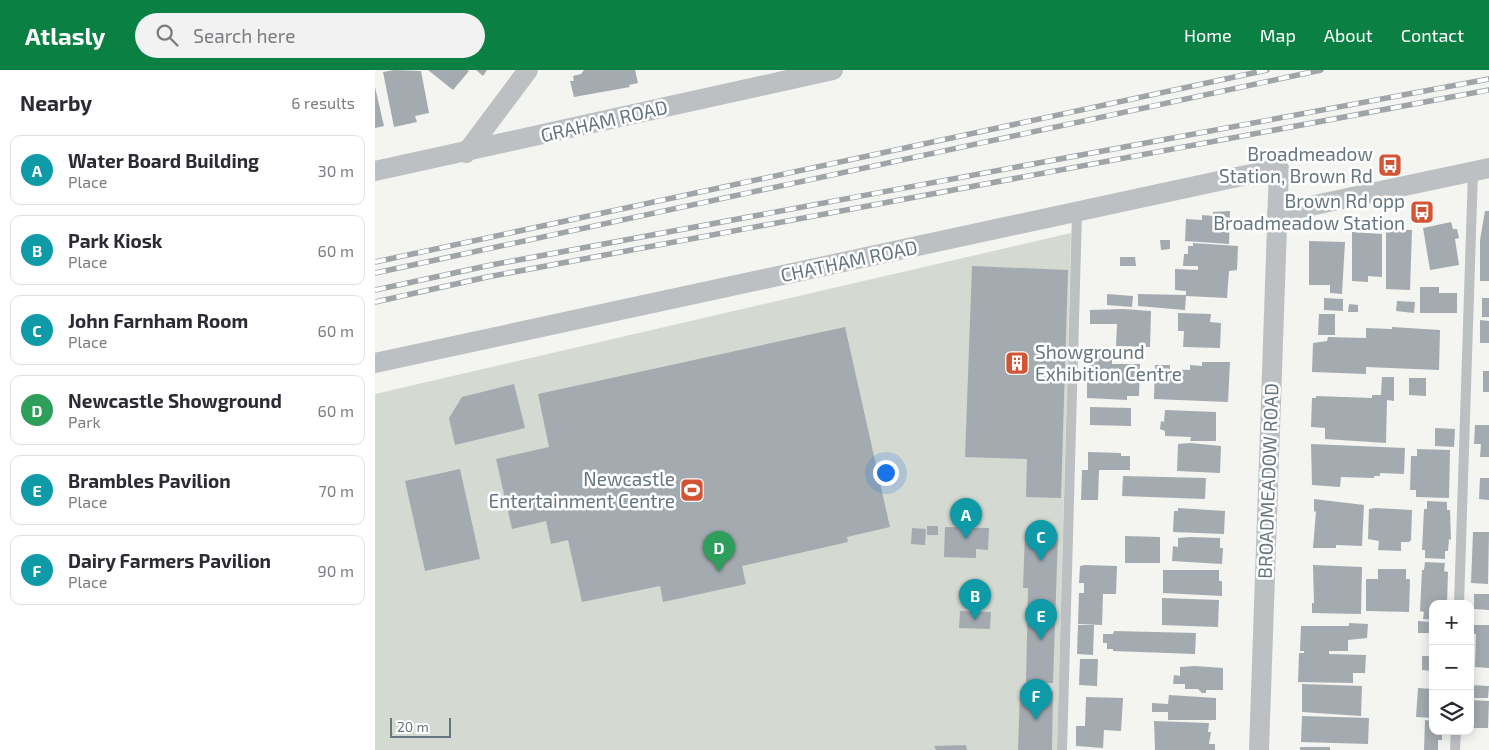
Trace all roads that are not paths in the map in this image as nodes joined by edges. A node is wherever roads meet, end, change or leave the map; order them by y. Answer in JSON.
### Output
{"nodes":[{"id":1,"x":528,"y":70,"type":"edge"},
{"id":2,"x":833,"y":70,"type":"edge"},
{"id":3,"x":466,"y":153,"type":"junction"},
{"id":4,"x":1481,"y":170,"type":"edge"},
{"id":5,"x":375,"y":171,"type":"edge"},
{"id":6,"x":1277,"y":212,"type":"junction"},
{"id":7,"x":1077,"y":213,"type":"junction"},
{"id":8,"x":375,"y":363,"type":"edge"},
{"id":9,"x":1459,"y":600,"type":"edge"},
{"id":10,"x":1455,"y":735,"type":"edge"},
{"id":11,"x":1062,"y":750,"type":"edge"},
{"id":12,"x":1259,"y":750,"type":"edge"},
{"id":13,"x":1455,"y":750,"type":"edge"}],
"edges":[{"from":1,"to":3,"type":"street"},
{"from":2,"to":3,"type":"street","name":"GRAHAM ROAD"},
{"from":3,"to":5,"type":"street","name":"GRAHAM ROAD"},
{"from":4,"to":6,"type":"street"},
{"from":4,"to":9,"type":"lane"},
{"from":6,"to":7,"type":"street","name":"CHATHAM ROAD"},
{"from":6,"to":12,"type":"street","name":"BROADMEADOW ROAD"},
{"from":7,"to":8,"type":"street","name":"CHATHAM ROAD"},
{"from":7,"to":11,"type":"lane"},
{"from":10,"to":13,"type":"lane"}]}
